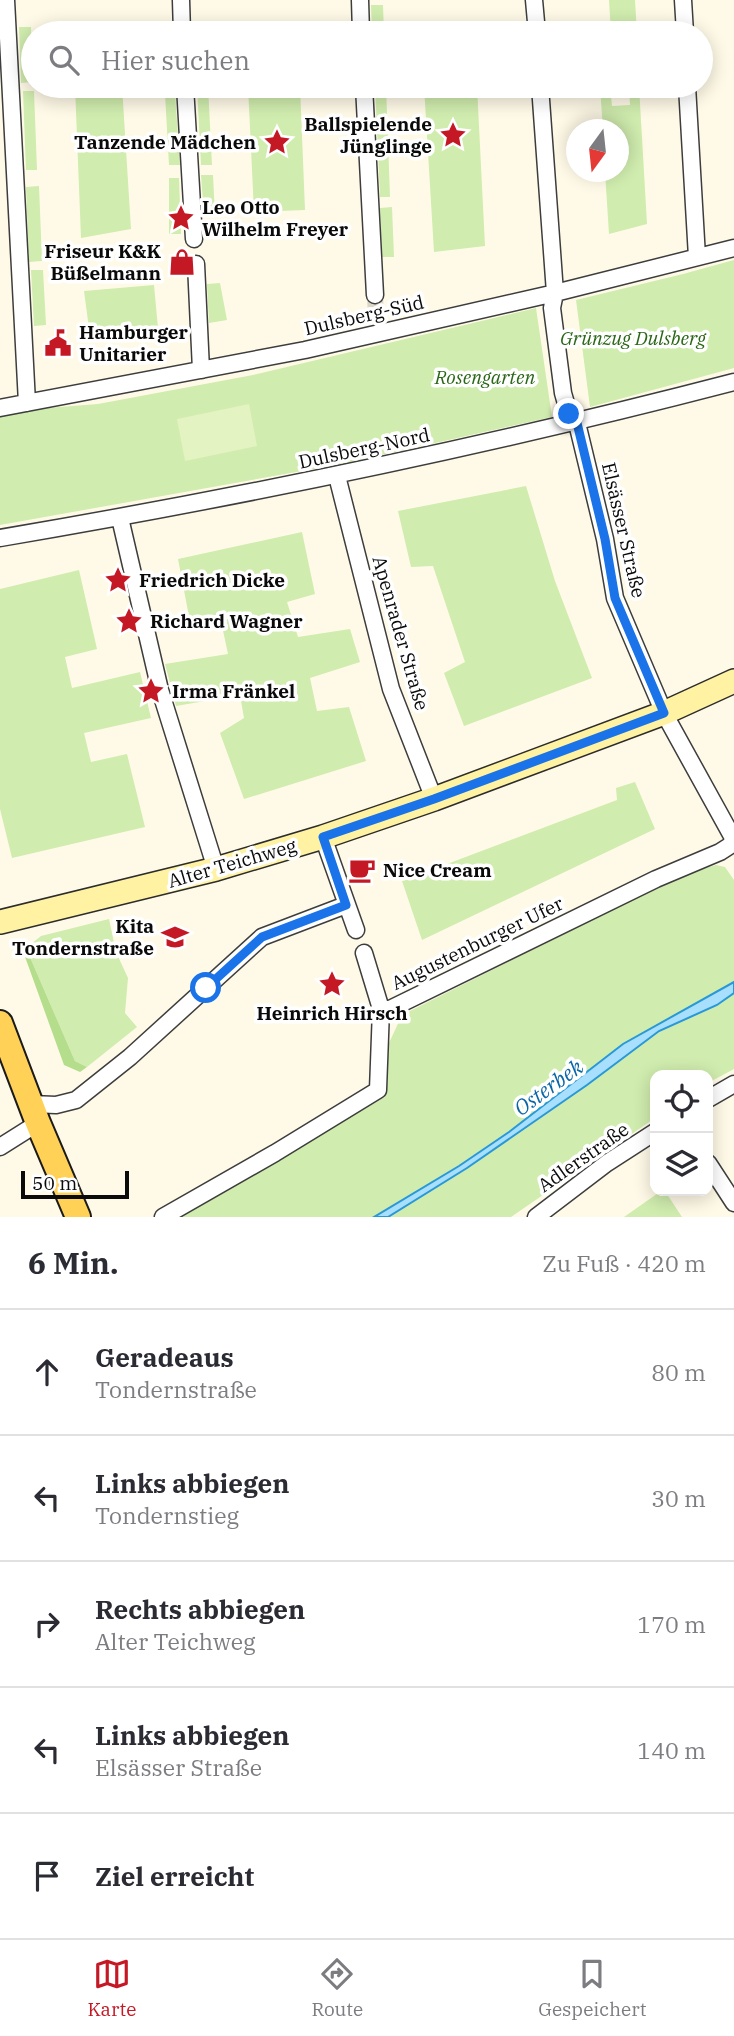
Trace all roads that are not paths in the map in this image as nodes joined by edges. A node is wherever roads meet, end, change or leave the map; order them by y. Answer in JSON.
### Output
{"nodes":[{"id":1,"x":6,"y":0,"type":"edge"},
{"id":2,"x":181,"y":0,"type":"edge"},
{"id":3,"x":360,"y":0,"type":"edge"},
{"id":4,"x":534,"y":0,"type":"edge"},
{"id":5,"x":684,"y":0,"type":"edge"},
{"id":6,"x":182,"y":21,"type":"edge"},
{"id":7,"x":361,"y":21,"type":"edge"},
{"id":8,"x":536,"y":21,"type":"edge"},
{"id":9,"x":685,"y":21,"type":"edge"},
{"id":10,"x":187,"y":98,"type":"edge"},
{"id":11,"x":365,"y":98,"type":"edge"},
{"id":12,"x":541,"y":98,"type":"edge"},
{"id":13,"x":688,"y":98,"type":"edge"},
{"id":14,"x":194,"y":239,"type":"dead end"},
{"id":15,"x":734,"y":248,"type":"edge"},
{"id":16,"x":697,"y":257,"type":"junction"},
{"id":17,"x":196,"y":264,"type":"dead end"},
{"id":18,"x":555,"y":293,"type":"junction"},
{"id":19,"x":374,"y":295,"type":"tunnel mouth"},
{"id":20,"x":201,"y":370,"type":"junction"},
{"id":21,"x":734,"y":382,"type":"edge"},
{"id":22,"x":27,"y":403,"type":"junction"},
{"id":23,"x":0,"y":408,"type":"edge"},
{"id":24,"x":577,"y":423,"type":"junction"},
{"id":25,"x":337,"y":476,"type":"junction"},
{"id":26,"x":120,"y":518,"type":"junction"},
{"id":27,"x":0,"y":538,"type":"edge"},
{"id":28,"x":734,"y":681,"type":"edge"},
{"id":29,"x":664,"y":713,"type":"junction"},
{"id":30,"x":434,"y":799,"type":"junction"},
{"id":31,"x":323,"y":837,"type":"junction"},
{"id":32,"x":733,"y":838,"type":"edge"},
{"id":33,"x":216,"y":869,"type":"junction"},
{"id":34,"x":346,"y":905,"type":"junction"},
{"id":35,"x":0,"y":922,"type":"edge"},
{"id":36,"x":356,"y":930,"type":"dead end"},
{"id":37,"x":364,"y":953,"type":"dead end"},
{"id":38,"x":380,"y":1009,"type":"junction"},
{"id":39,"x":0,"y":1023,"type":"edge"},
{"id":40,"x":734,"y":1084,"type":"edge"},
{"id":41,"x":713,"y":1096,"type":"edge"},
{"id":42,"x":35,"y":1113,"type":"junction"},
{"id":43,"x":653,"y":1133,"type":"edge"},
{"id":44,"x":0,"y":1147,"type":"edge"},
{"id":45,"x":713,"y":1171,"type":"edge"},
{"id":46,"x":734,"y":1203,"type":"edge"},
{"id":47,"x":78,"y":1217,"type":"edge"},
{"id":48,"x":163,"y":1217,"type":"edge"},
{"id":49,"x":536,"y":1217,"type":"edge"}],
"edges":[{"from":1,"to":22,"type":"street"},
{"from":2,"to":6,"type":"street"},
{"from":3,"to":7,"type":"street"},
{"from":4,"to":8,"type":"street"},
{"from":5,"to":9,"type":"street"},
{"from":10,"to":14,"type":"street"},
{"from":11,"to":19,"type":"street"},
{"from":12,"to":18,"type":"street","name":"Elsässer Straße"},
{"from":13,"to":16,"type":"street"},
{"from":15,"to":16,"type":"street","name":"Dulsberg-Süd"},
{"from":16,"to":18,"type":"street","name":"Dulsberg-Süd"},
{"from":17,"to":20,"type":"street"},
{"from":18,"to":20,"type":"street","name":"Dulsberg-Süd"},
{"from":18,"to":24,"type":"street","name":"Elsässer Straße"},
{"from":20,"to":22,"type":"street","name":"Dulsberg-Süd"},
{"from":21,"to":24,"type":"street","name":"Dulsberg-Nord"},
{"from":22,"to":23,"type":"street","name":"Dulsberg-Süd"},
{"from":24,"to":25,"type":"street","name":"Dulsberg-Nord"},
{"from":24,"to":29,"type":"street","name":"Elsässer Straße"},
{"from":25,"to":26,"type":"street","name":"Dulsberg-Nord"},
{"from":25,"to":30,"type":"street","name":"Apenrader Straße"},
{"from":26,"to":27,"type":"street","name":"Dulsberg-Nord"},
{"from":26,"to":33,"type":"street"},
{"from":28,"to":29,"type":"street","name":"Alter Teichweg"},
{"from":29,"to":30,"type":"street","name":"Alter Teichweg"},
{"from":29,"to":32,"type":"street","name":"Elsässer Straße"},
{"from":30,"to":31,"type":"street","name":"Alter Teichweg"},
{"from":31,"to":33,"type":"street","name":"Alter Teichweg"},
{"from":31,"to":34,"type":"street"},
{"from":32,"to":38,"type":"street","name":"Augustenburger Ufer"},
{"from":33,"to":35,"type":"street","name":"Alter Teichweg"},
{"from":34,"to":36,"type":"street"},
{"from":34,"to":42,"type":"street"},
{"from":37,"to":38,"type":"street"},
{"from":38,"to":48,"type":"street","name":"Augustenburger Ufer"},
{"from":39,"to":42,"type":"main road"},
{"from":40,"to":41,"type":"street"},
{"from":42,"to":44,"type":"street"},
{"from":42,"to":47,"type":"main road"},
{"from":43,"to":49,"type":"street","name":"Adlerstraße"},
{"from":45,"to":46,"type":"street"}]}
